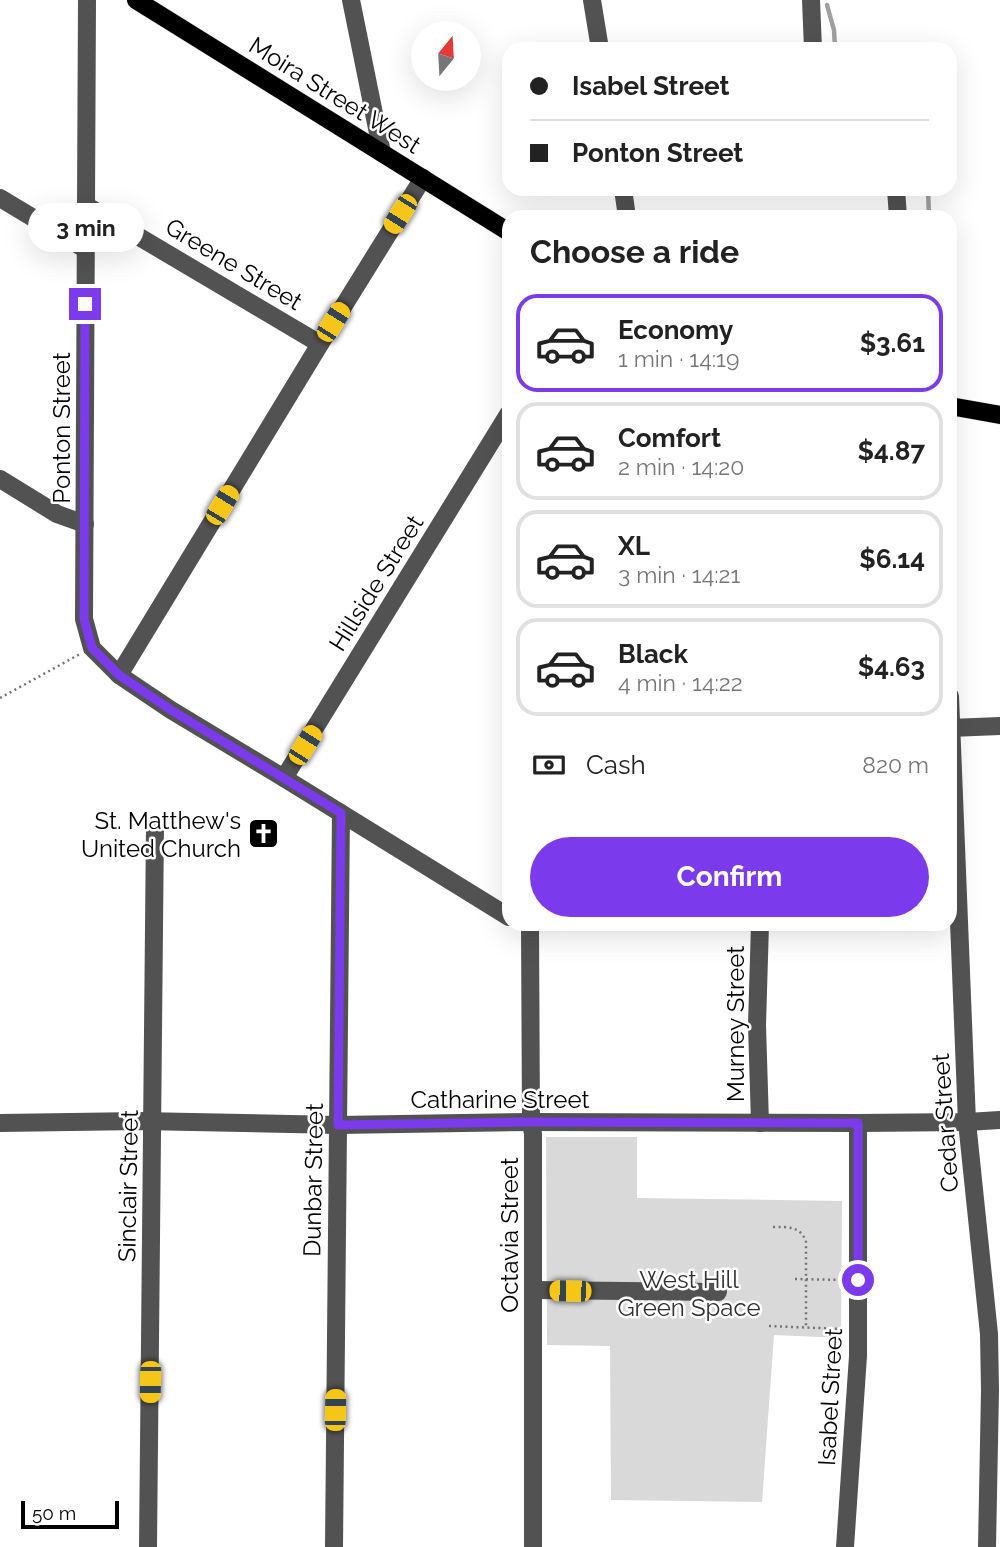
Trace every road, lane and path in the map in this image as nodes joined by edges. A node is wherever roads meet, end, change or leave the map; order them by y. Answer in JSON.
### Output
{"nodes":[{"id":1,"x":87,"y":0,"type":"edge"},
{"id":2,"x":136,"y":0,"type":"edge"},
{"id":3,"x":351,"y":0,"type":"edge"},
{"id":4,"x":592,"y":0,"type":"edge"},
{"id":5,"x":811,"y":0,"type":"edge"},
{"id":6,"x":599,"y":42,"type":"edge"},
{"id":7,"x":813,"y":42,"type":"edge"},
{"id":8,"x":382,"y":153,"type":"junction"},
{"id":9,"x":423,"y":178,"type":"junction"},
{"id":10,"x":0,"y":198,"type":"edge"},
{"id":11,"x":87,"y":206,"type":"junction"},
{"id":12,"x":502,"y":228,"type":"edge"},
{"id":13,"x":86,"y":249,"type":"junction"},
{"id":14,"x":320,"y":344,"type":"junction"},
{"id":15,"x":957,"y":407,"type":"edge"},
{"id":16,"x":1000,"y":415,"type":"edge"},
{"id":17,"x":502,"y":424,"type":"edge"},
{"id":18,"x":0,"y":479,"type":"edge"},
{"id":19,"x":85,"y":524,"type":"junction"},
{"id":20,"x":92,"y":648,"type":"junction"},
{"id":21,"x":119,"y":675,"type":"junction"},
{"id":22,"x":0,"y":698,"type":"edge"},
{"id":23,"x":1000,"y":726,"type":"edge"},
{"id":24,"x":957,"y":728,"type":"edge"},
{"id":25,"x":284,"y":778,"type":"junction"},
{"id":26,"x":341,"y":813,"type":"junction"},
{"id":27,"x":155,"y":825,"type":"dead end"},
{"id":28,"x":957,"y":876,"type":"edge"},
{"id":29,"x":502,"y":913,"type":"edge"},
{"id":30,"x":527,"y":931,"type":"edge"},
{"id":31,"x":760,"y":931,"type":"edge"},
{"id":32,"x":1000,"y":1120,"type":"edge"},
{"id":33,"x":153,"y":1121,"type":"junction"},
{"id":34,"x":531,"y":1122,"type":"junction"},
{"id":35,"x":967,"y":1122,"type":"junction"},
{"id":36,"x":0,"y":1123,"type":"edge"},
{"id":37,"x":858,"y":1123,"type":"junction"},
{"id":38,"x":760,"y":1124,"type":"junction"},
{"id":39,"x":338,"y":1125,"type":"junction"},
{"id":40,"x":773,"y":1227,"type":"dead end"},
{"id":41,"x":794,"y":1279,"type":"dead end"},
{"id":42,"x":806,"y":1279,"type":"junction"},
{"id":43,"x":836,"y":1279,"type":"dead end"},
{"id":44,"x":533,"y":1290,"type":"junction"},
{"id":45,"x":718,"y":1292,"type":"dead end"},
{"id":46,"x":769,"y":1326,"type":"dead end"},
{"id":47,"x":806,"y":1326,"type":"junction"},
{"id":48,"x":847,"y":1332,"type":"dead end"},
{"id":49,"x":994,"y":1334,"type":"edge"},
{"id":50,"x":148,"y":1547,"type":"edge"},
{"id":51,"x":334,"y":1547,"type":"edge"},
{"id":52,"x":533,"y":1547,"type":"edge"},
{"id":53,"x":845,"y":1547,"type":"edge"},
{"id":54,"x":987,"y":1547,"type":"edge"}],
"edges":[{"from":1,"to":11,"type":"street","name":"Ponton Street"},
{"from":2,"to":8,"type":"main road","name":"Moira Street West"},
{"from":3,"to":8,"type":"street"},
{"from":4,"to":6,"type":"street"},
{"from":5,"to":7,"type":"street"},
{"from":8,"to":9,"type":"main road","name":"Moira Street West"},
{"from":9,"to":12,"type":"main road","name":"Moira Street West"},
{"from":9,"to":14,"type":"street"},
{"from":10,"to":13,"type":"street"},
{"from":11,"to":13,"type":"street","name":"Ponton Street"},
{"from":11,"to":14,"type":"street","name":"Greene Street"},
{"from":13,"to":19,"type":"street","name":"Ponton Street"},
{"from":14,"to":21,"type":"street"},
{"from":15,"to":16,"type":"main road"},
{"from":17,"to":25,"type":"street","name":"Hillside Street"},
{"from":18,"to":19,"type":"street"},
{"from":19,"to":20,"type":"street","name":"Ponton Street"},
{"from":20,"to":21,"type":"street"},
{"from":20,"to":22,"type":"path"},
{"from":21,"to":25,"type":"street"},
{"from":23,"to":24,"type":"street"},
{"from":25,"to":26,"type":"street"},
{"from":26,"to":29,"type":"street"},
{"from":26,"to":39,"type":"street","name":"Dunbar Street"},
{"from":27,"to":33,"type":"street","name":"Sinclair Street"},
{"from":28,"to":35,"type":"street","name":"Cedar Street"},
{"from":30,"to":34,"type":"street","name":"Octavia Street"},
{"from":31,"to":38,"type":"street","name":"Murney Street"},
{"from":32,"to":35,"type":"street","name":"Catharine Street"},
{"from":33,"to":36,"type":"street","name":"Catharine Street"},
{"from":33,"to":39,"type":"street","name":"Catharine Street"},
{"from":33,"to":50,"type":"street","name":"Sinclair Street"},
{"from":34,"to":38,"type":"street","name":"Catharine Street"},
{"from":34,"to":39,"type":"street","name":"Catharine Street"},
{"from":34,"to":44,"type":"street","name":"Octavia Street"},
{"from":35,"to":37,"type":"street","name":"Catharine Street"},
{"from":35,"to":49,"type":"street","name":"Cedar Street"},
{"from":37,"to":38,"type":"street","name":"Catharine Street"},
{"from":37,"to":53,"type":"street","name":"Isabel Street"},
{"from":39,"to":51,"type":"street","name":"Dunbar Street"},
{"from":40,"to":42,"type":"path"},
{"from":41,"to":42,"type":"path"},
{"from":42,"to":43,"type":"path"},
{"from":42,"to":47,"type":"path"},
{"from":44,"to":45,"type":"street"},
{"from":44,"to":52,"type":"street","name":"Octavia Street"},
{"from":46,"to":47,"type":"path"},
{"from":47,"to":48,"type":"path"},
{"from":49,"to":54,"type":"street","name":"Cedar Street"}]}
